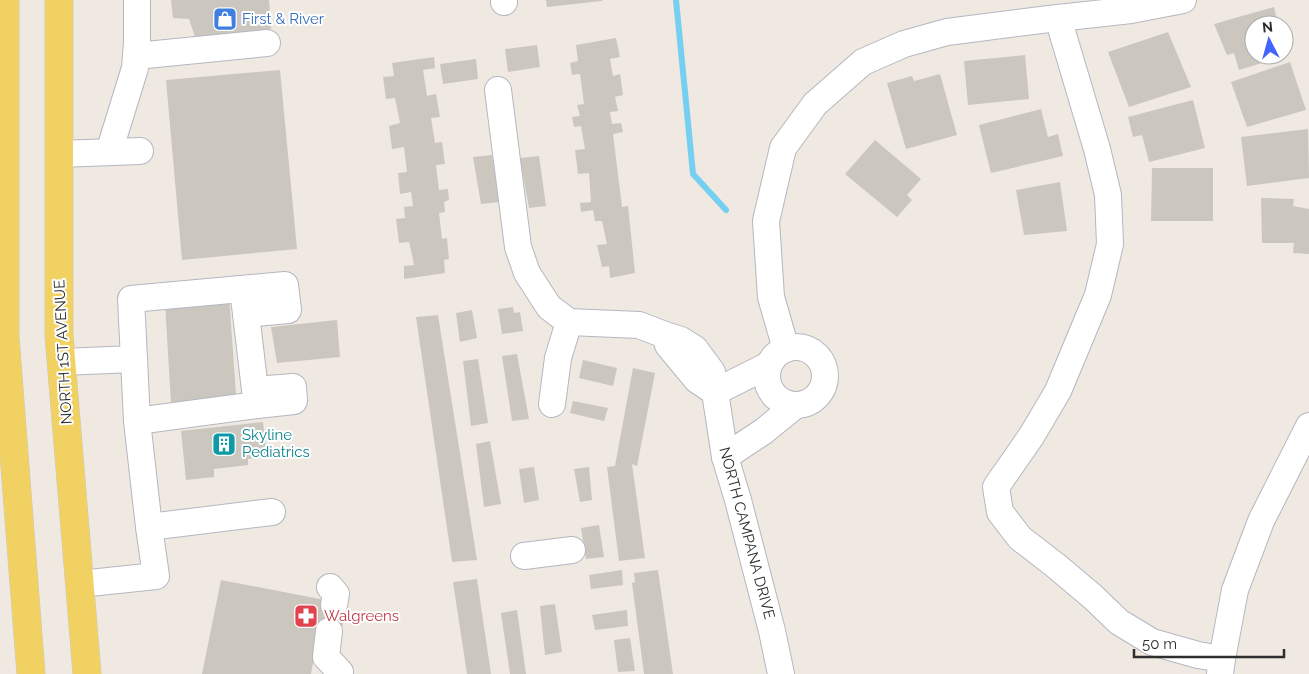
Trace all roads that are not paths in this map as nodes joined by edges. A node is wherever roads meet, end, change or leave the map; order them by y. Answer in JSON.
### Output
{"nodes":[{"id":1,"x":5,"y":0,"type":"edge"},
{"id":2,"x":59,"y":0,"type":"edge"},
{"id":3,"x":137,"y":0,"type":"edge"},
{"id":4,"x":1182,"y":0,"type":"edge"},
{"id":5,"x":1058,"y":18,"type":"junction"},
{"id":6,"x":267,"y":42,"type":"dead end"},
{"id":7,"x":136,"y":56,"type":"junction"},
{"id":8,"x":498,"y":90,"type":"dead end"},
{"id":9,"x":140,"y":151,"type":"dead end"},
{"id":10,"x":109,"y":152,"type":"junction"},
{"id":11,"x":59,"y":154,"type":"junction"},
{"id":12,"x":569,"y":322,"type":"junction"},
{"id":13,"x":2,"y":335,"type":"edge"},
{"id":14,"x":778,"y":357,"type":"junction"},
{"id":15,"x":134,"y":359,"type":"junction"},
{"id":16,"x":61,"y":362,"type":"junction"},
{"id":17,"x":715,"y":392,"type":"junction"},
{"id":18,"x":552,"y":404,"type":"dead end"},
{"id":19,"x":796,"y":405,"type":"junction"},
{"id":20,"x":137,"y":421,"type":"junction"},
{"id":21,"x":1309,"y":426,"type":"edge"},
{"id":22,"x":725,"y":457,"type":"junction"},
{"id":23,"x":272,"y":512,"type":"dead end"},
{"id":24,"x":148,"y":527,"type":"junction"},
{"id":25,"x":572,"y":550,"type":"dead end"},
{"id":26,"x":524,"y":556,"type":"dead end"},
{"id":27,"x":80,"y":584,"type":"junction"},
{"id":28,"x":329,"y":631,"type":"dead end"},
{"id":29,"x":1221,"y":666,"type":"edge"},
{"id":30,"x":340,"y":672,"type":"dead end"},
{"id":31,"x":31,"y":674,"type":"edge"},
{"id":32,"x":87,"y":674,"type":"edge"},
{"id":33,"x":781,"y":674,"type":"edge"}],
"edges":[{"from":1,"to":13,"type":"main road"},
{"from":2,"to":11,"type":"main road","name":"NORTH 1ST AVENUE"},
{"from":3,"to":7,"type":"street"},
{"from":4,"to":5,"type":"street"},
{"from":5,"to":14,"type":"street"},
{"from":5,"to":29,"type":"street"},
{"from":6,"to":7,"type":"street"},
{"from":7,"to":10,"type":"street"},
{"from":8,"to":12,"type":"street"},
{"from":9,"to":10,"type":"street"},
{"from":10,"to":11,"type":"street"},
{"from":11,"to":16,"type":"main road","name":"NORTH 1ST AVENUE"},
{"from":12,"to":17,"type":"street"},
{"from":12,"to":18,"type":"street"},
{"from":13,"to":31,"type":"main road"},
{"from":14,"to":17,"type":"street"},
{"from":14,"to":19,"type":"street"},
{"from":14,"to":19,"type":"street"},
{"from":15,"to":16,"type":"street"},
{"from":15,"to":20,"type":"street"},
{"from":15,"to":20,"type":"street"},
{"from":16,"to":27,"type":"main road","name":"NORTH 1ST AVENUE"},
{"from":17,"to":22,"type":"street","name":"NORTH CAMPANA DRIVE"},
{"from":19,"to":22,"type":"street"},
{"from":20,"to":24,"type":"street"},
{"from":21,"to":29,"type":"street"},
{"from":22,"to":33,"type":"street","name":"NORTH CAMPANA DRIVE"},
{"from":23,"to":24,"type":"street"},
{"from":24,"to":27,"type":"street"},
{"from":25,"to":26,"type":"street"},
{"from":27,"to":32,"type":"main road","name":"NORTH 1ST AVENUE"},
{"from":28,"to":30,"type":"street"}]}
